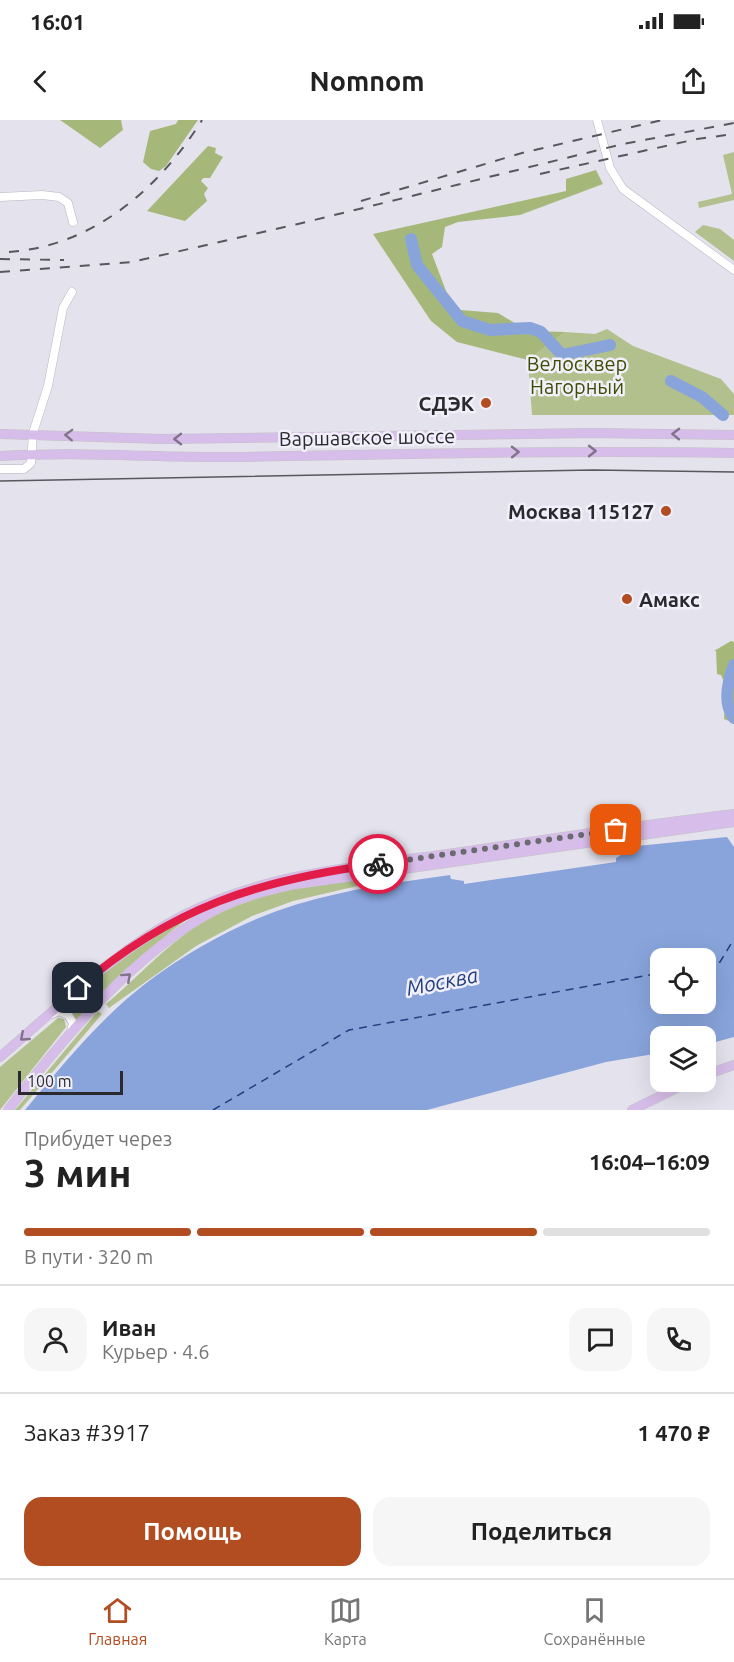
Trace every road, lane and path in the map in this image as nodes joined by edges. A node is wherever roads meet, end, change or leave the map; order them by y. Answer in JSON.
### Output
{"nodes":[{"id":1,"x":597,"y":120,"type":"edge"},
{"id":2,"x":0,"y":197,"type":"edge"},
{"id":3,"x":73,"y":222,"type":"dead end"},
{"id":4,"x":734,"y":270,"type":"edge"},
{"id":5,"x":72,"y":292,"type":"dead end"},
{"id":6,"x":0,"y":434,"type":"edge"},
{"id":7,"x":33,"y":434,"type":"junction"},
{"id":8,"x":734,"y":435,"type":"edge"},
{"id":9,"x":734,"y":453,"type":"edge"},
{"id":10,"x":32,"y":454,"type":"junction"},
{"id":11,"x":0,"y":456,"type":"edge"},
{"id":12,"x":0,"y":469,"type":"edge"},
{"id":13,"x":734,"y":814,"type":"edge"},
{"id":14,"x":734,"y":822,"type":"edge"},
{"id":15,"x":48,"y":1016,"type":"junction"},
{"id":16,"x":70,"y":1033,"type":"junction"},
{"id":17,"x":0,"y":1057,"type":"edge"},
{"id":18,"x":734,"y":1065,"type":"edge"},
{"id":19,"x":716,"y":1071,"type":"edge"},
{"id":20,"x":669,"y":1092,"type":"edge"},
{"id":21,"x":8,"y":1110,"type":"edge"},
{"id":22,"x":632,"y":1110,"type":"edge"}],
"edges":[{"from":1,"to":4,"type":"street"},
{"from":2,"to":3,"type":"street"},
{"from":5,"to":7,"type":"street"},
{"from":6,"to":7,"type":"main road","name":"Варшавское шоссе"},
{"from":8,"to":7,"type":"main road","name":"Варшавское шоссе","one_way":true},
{"from":7,"to":10,"type":"street"},
{"from":10,"to":9,"type":"main road","name":"Варшавское шоссе","one_way":true},
{"from":10,"to":11,"type":"main road","name":"Варшавское шоссе"},
{"from":10,"to":12,"type":"street"},
{"from":13,"to":15,"type":"main road"},
{"from":16,"to":14,"type":"main road","one_way":true},
{"from":15,"to":16,"type":"street"},
{"from":15,"to":17,"type":"main road","one_way":true},
{"from":16,"to":21,"type":"main road"},
{"from":18,"to":19,"type":"main road"},
{"from":20,"to":22,"type":"main road"}]}
